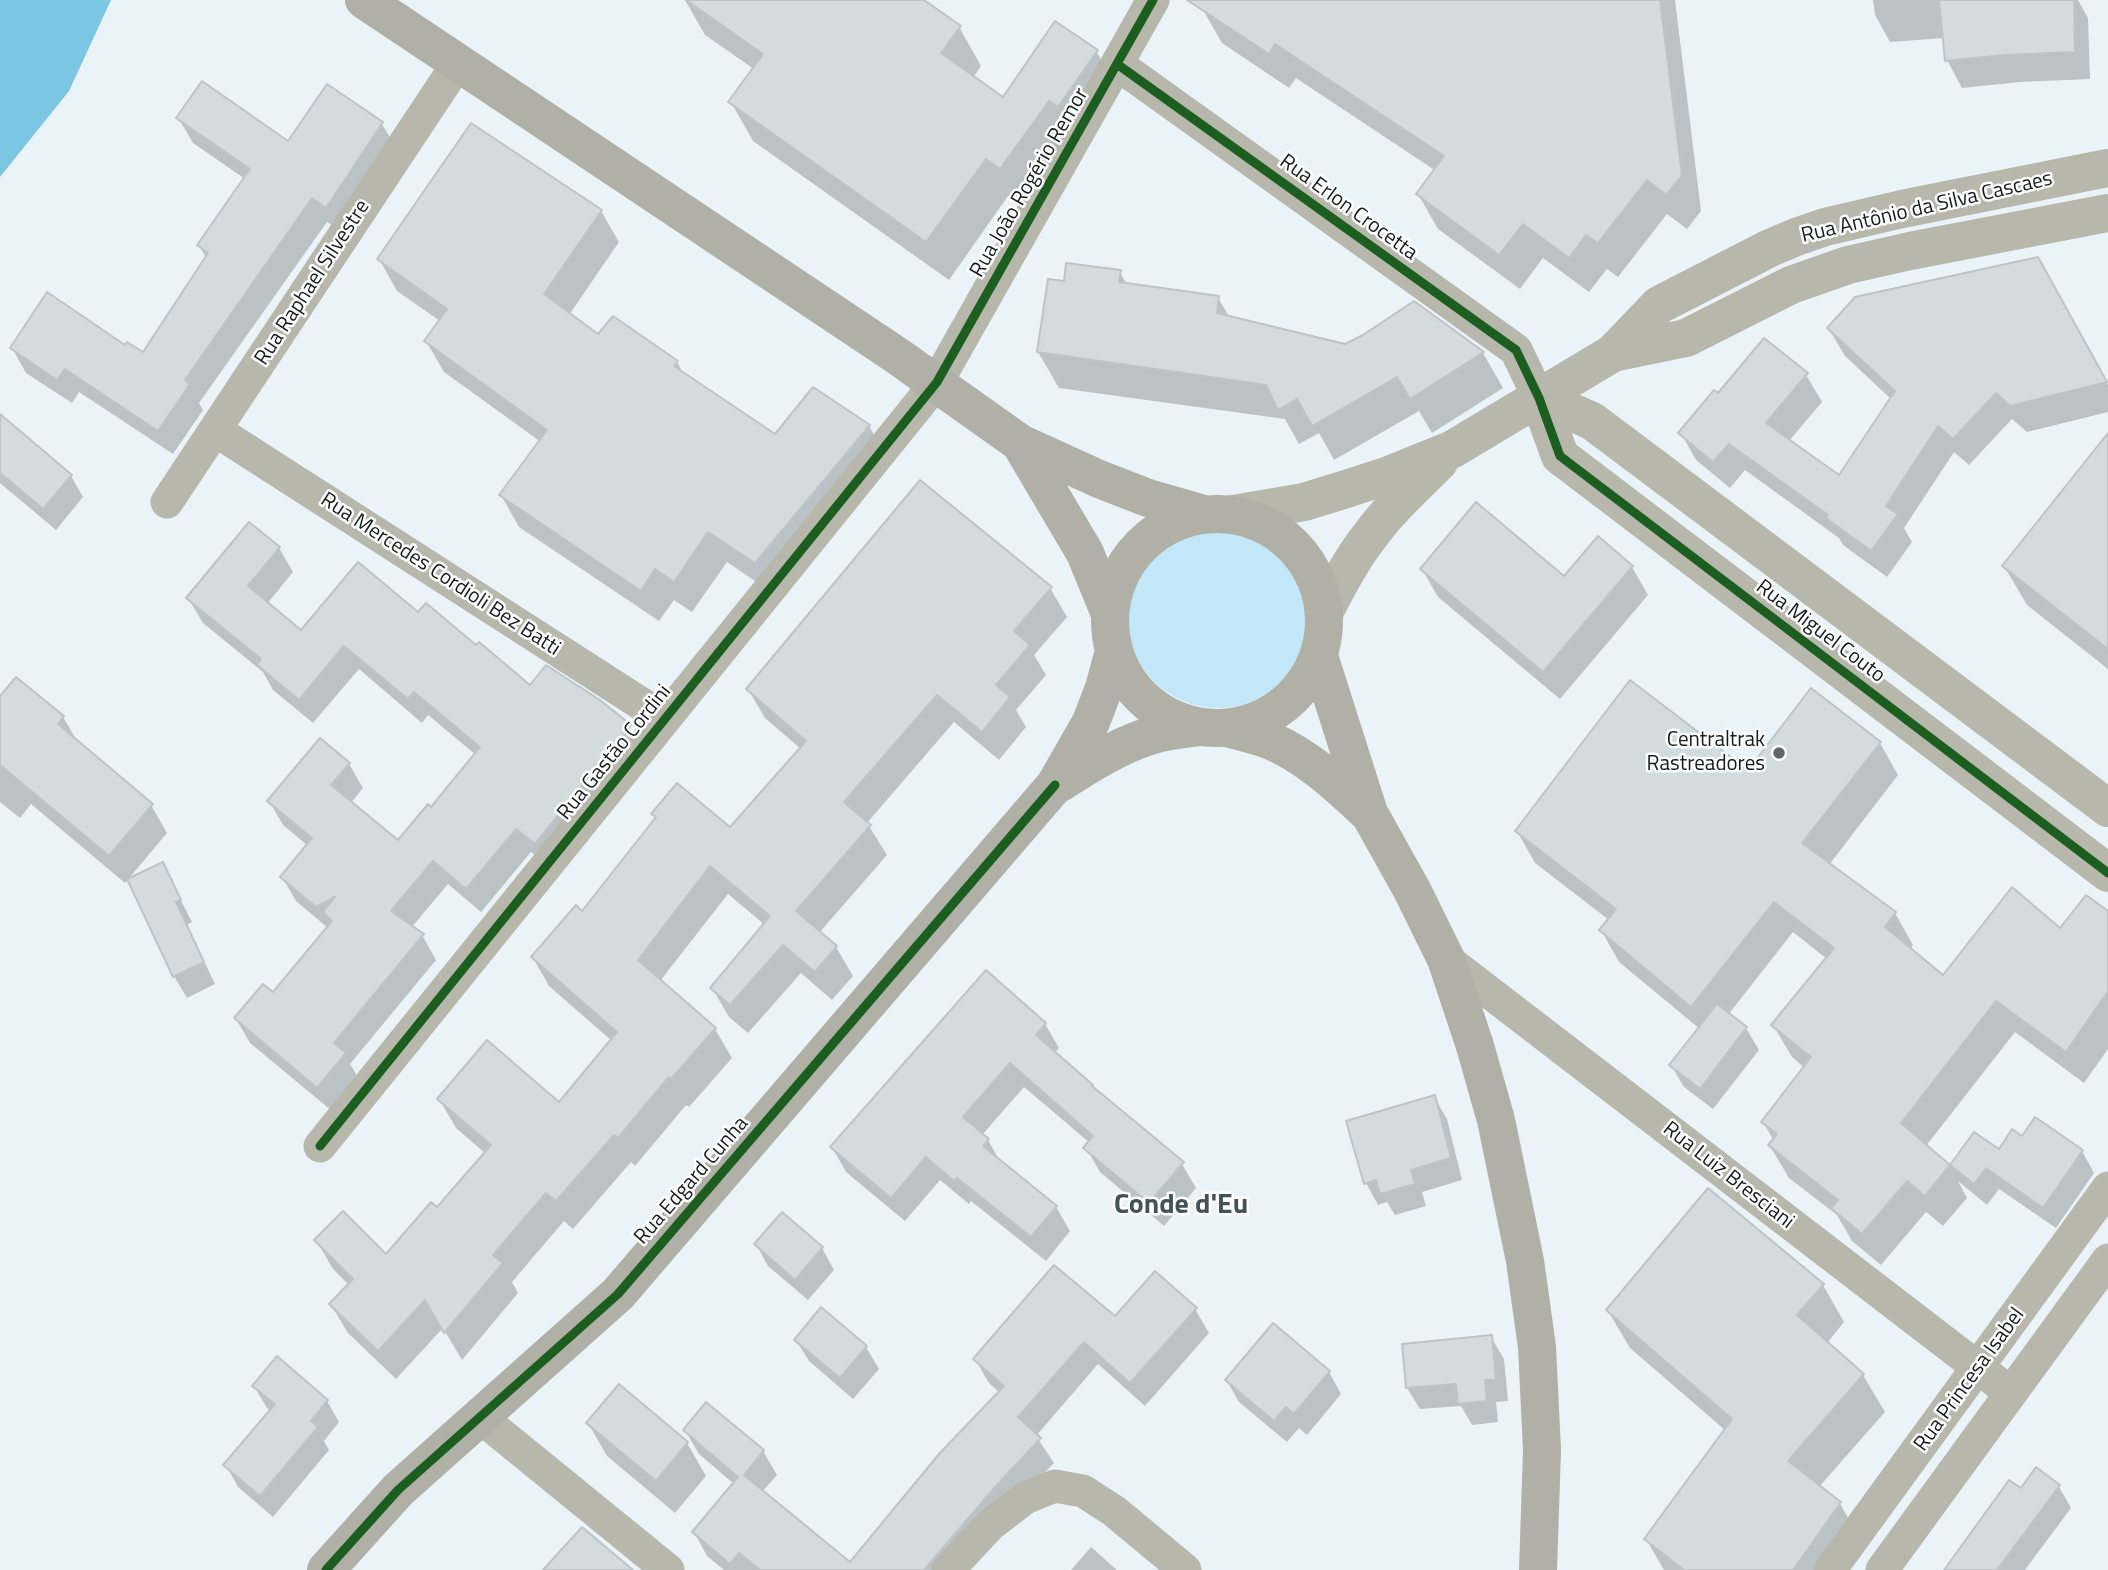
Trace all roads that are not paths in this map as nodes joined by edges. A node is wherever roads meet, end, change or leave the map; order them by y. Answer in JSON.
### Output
{"nodes":[{"id":1,"x":364,"y":0,"type":"edge"},
{"id":2,"x":1153,"y":0,"type":"edge"},
{"id":3,"x":458,"y":63,"type":"junction"},
{"id":4,"x":1117,"y":64,"type":"junction"},
{"id":5,"x":2108,"y":168,"type":"edge"},
{"id":6,"x":1902,"y":209,"type":"junction"},
{"id":7,"x":2108,"y":213,"type":"edge"},
{"id":8,"x":1910,"y":251,"type":"junction"},
{"id":9,"x":1613,"y":353,"type":"junction"},
{"id":10,"x":937,"y":382,"type":"junction"},
{"id":11,"x":1539,"y":398,"type":"junction"},
{"id":12,"x":215,"y":430,"type":"junction"},
{"id":13,"x":1020,"y":443,"type":"junction"},
{"id":14,"x":1454,"y":449,"type":"junction"},
{"id":15,"x":167,"y":502,"type":"dead end"},
{"id":16,"x":1219,"y":514,"type":"junction"},
{"id":17,"x":1325,"y":611,"type":"junction"},
{"id":18,"x":1112,"y":632,"type":"junction"},
{"id":19,"x":1319,"y":656,"type":"junction"},
{"id":20,"x":1981,"y":713,"type":"junction"},
{"id":21,"x":665,"y":719,"type":"junction"},
{"id":22,"x":1213,"y":727,"type":"junction"},
{"id":23,"x":1948,"y":751,"type":"junction"},
{"id":24,"x":1055,"y":786,"type":"junction"},
{"id":25,"x":2108,"y":808,"type":"edge"},
{"id":26,"x":1369,"y":813,"type":"junction"},
{"id":27,"x":2108,"y":873,"type":"edge"},
{"id":28,"x":1446,"y":959,"type":"junction"},
{"id":29,"x":320,"y":1146,"type":"dead end"},
{"id":30,"x":2108,"y":1188,"type":"edge"},
{"id":31,"x":2108,"y":1260,"type":"edge"},
{"id":32,"x":1978,"y":1369,"type":"junction"},
{"id":33,"x":2011,"y":1393,"type":"junction"},
{"id":34,"x":480,"y":1417,"type":"junction"},
{"id":35,"x":326,"y":1570,"type":"edge"},
{"id":36,"x":668,"y":1570,"type":"edge"},
{"id":37,"x":948,"y":1570,"type":"edge"},
{"id":38,"x":1185,"y":1570,"type":"edge"},
{"id":39,"x":1538,"y":1570,"type":"edge"},
{"id":40,"x":1830,"y":1570,"type":"edge"},
{"id":41,"x":1882,"y":1570,"type":"edge"}],
"edges":[{"from":1,"to":3,"type":"main road"},
{"from":2,"to":4,"type":"street","name":"Rua João Rogério Remor"},
{"from":3,"to":10,"type":"main road"},
{"from":3,"to":12,"type":"street","name":"Rua Raphael Silvestre"},
{"from":4,"to":10,"type":"street","name":"Rua João Rogério Remor"},
{"from":4,"to":11,"type":"street","name":"Rua Erlon Crocetta"},
{"from":5,"to":6,"type":"main road","name":"Rua Antônio da Silva Cascaes"},
{"from":6,"to":8,"type":"main road"},
{"from":6,"to":9,"type":"main road","name":"Rua Antônio da Silva Cascaes"},
{"from":7,"to":8,"type":"main road","name":"Rua Antônio da Silva Cascaes"},
{"from":8,"to":9,"type":"main road","name":"Rua Antônio da Silva Cascaes"},
{"from":9,"to":11,"type":"main road","name":"Rua Antônio da Silva Cascaes"},
{"from":10,"to":13,"type":"main road"},
{"from":10,"to":21,"type":"street","name":"Rua Gastão Cordini"},
{"from":11,"to":14,"type":"main road","name":"Rua Antônio da Silva Cascaes"},
{"from":11,"to":20,"type":"street","name":"Rua Miguel Couto"},
{"from":11,"to":23,"type":"street","name":"Rua Miguel Couto"},
{"from":12,"to":15,"type":"street","name":"Rua Raphael Silvestre"},
{"from":12,"to":21,"type":"street","name":"Rua Mercedes Cordioli Bez Batti"},
{"from":13,"to":16,"type":"main road"},
{"from":13,"to":18,"type":"main road"},
{"from":14,"to":16,"type":"main road","name":"Rua Antônio da Silva Cascaes"},
{"from":14,"to":17,"type":"main road","name":"Rua Antônio da Silva Cascaes"},
{"from":16,"to":17,"type":"main road"},
{"from":16,"to":18,"type":"main road"},
{"from":17,"to":19,"type":"main road"},
{"from":18,"to":22,"type":"main road"},
{"from":18,"to":24,"type":"main road","name":"Rua Edgard Cunha"},
{"from":19,"to":22,"type":"main road"},
{"from":19,"to":26,"type":"main road"},
{"from":20,"to":23,"type":"street"},
{"from":20,"to":25,"type":"street","name":"Rua Miguel Couto"},
{"from":21,"to":29,"type":"street","name":"Rua Gastão Cordini"},
{"from":22,"to":24,"type":"main road","name":"Rua Edgard Cunha"},
{"from":22,"to":26,"type":"main road"},
{"from":23,"to":27,"type":"street","name":"Rua Miguel Couto"},
{"from":24,"to":34,"type":"main road","name":"Rua Edgard Cunha"},
{"from":26,"to":28,"type":"main road"},
{"from":28,"to":32,"type":"street","name":"Rua Luiz Bresciani"},
{"from":28,"to":39,"type":"main road"},
{"from":30,"to":32,"type":"street","name":"Rua Princesa Isabel"},
{"from":31,"to":33,"type":"street","name":"Rua Princesa Isabel"},
{"from":32,"to":33,"type":"street","name":"Rua Luiz Bresciani"},
{"from":32,"to":40,"type":"street","name":"Rua Princesa Isabel"},
{"from":33,"to":41,"type":"street","name":"Rua Princesa Isabel"},
{"from":34,"to":35,"type":"main road","name":"Rua Edgard Cunha"},
{"from":34,"to":36,"type":"street"},
{"from":37,"to":38,"type":"street"}]}
